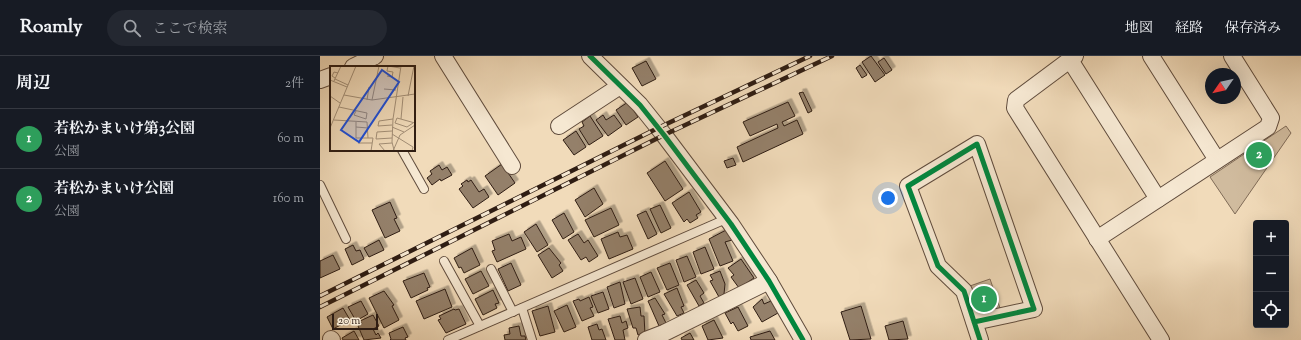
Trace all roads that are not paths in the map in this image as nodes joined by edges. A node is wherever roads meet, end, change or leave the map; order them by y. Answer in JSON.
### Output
{"nodes":[{"id":1,"x":375,"y":56,"type":"edge"},
{"id":2,"x":443,"y":56,"type":"edge"},
{"id":3,"x":590,"y":56,"type":"edge"},
{"id":4,"x":1151,"y":56,"type":"edge"},
{"id":5,"x":1232,"y":56,"type":"edge"},
{"id":6,"x":1072,"y":58,"type":"edge"},
{"id":7,"x":355,"y":66,"type":"edge"},
{"id":8,"x":330,"y":76,"type":"edge"},
{"id":9,"x":320,"y":80,"type":"edge"},
{"id":10,"x":620,"y":86,"type":"junction"},
{"id":11,"x":559,"y":126,"type":"dead end"},
{"id":12,"x":403,"y":151,"type":"edge"},
{"id":13,"x":1217,"y":160,"type":"junction"},
{"id":14,"x":512,"y":166,"type":"dead end"},
{"id":15,"x":320,"y":184,"type":"edge"},
{"id":16,"x":424,"y":189,"type":"dead end"},
{"id":17,"x":1158,"y":199,"type":"junction"},
{"id":18,"x":726,"y":219,"type":"junction"},
{"id":19,"x":346,"y":239,"type":"dead end"},
{"id":20,"x":1097,"y":239,"type":"junction"},
{"id":21,"x":444,"y":261,"type":"dead end"},
{"id":22,"x":491,"y":270,"type":"dead end"},
{"id":23,"x":769,"y":281,"type":"junction"},
{"id":24,"x":522,"y":308,"type":"junction"},
{"id":25,"x":513,"y":312,"type":"junction"},
{"id":26,"x":974,"y":322,"type":"junction"},
{"id":27,"x":480,"y":326,"type":"junction"},
{"id":28,"x":666,"y":336,"type":"edge"},
{"id":29,"x":448,"y":340,"type":"edge"},
{"id":30,"x":532,"y":340,"type":"edge"},
{"id":31,"x":646,"y":340,"type":"edge"},
{"id":32,"x":804,"y":340,"type":"edge"},
{"id":33,"x":980,"y":340,"type":"edge"},
{"id":34,"x":1161,"y":340,"type":"edge"}],
"edges":[{"from":1,"to":7,"type":"street"},
{"from":2,"to":14,"type":"street"},
{"from":3,"to":10,"type":"street"},
{"from":4,"to":13,"type":"street"},
{"from":5,"to":13,"type":"street"},
{"from":6,"to":17,"type":"street"},
{"from":6,"to":20,"type":"street"},
{"from":8,"to":9,"type":"street"},
{"from":10,"to":11,"type":"street"},
{"from":10,"to":18,"type":"street"},
{"from":12,"to":16,"type":"lane"},
{"from":13,"to":17,"type":"street"},
{"from":15,"to":19,"type":"lane"},
{"from":17,"to":20,"type":"street"},
{"from":18,"to":23,"type":"street"},
{"from":18,"to":24,"type":"lane"},
{"from":20,"to":34,"type":"street"},
{"from":21,"to":27,"type":"lane"},
{"from":22,"to":25,"type":"lane"},
{"from":23,"to":28,"type":"street"},
{"from":23,"to":32,"type":"street"},
{"from":24,"to":25,"type":"lane"},
{"from":24,"to":30,"type":"lane"},
{"from":25,"to":27,"type":"lane"},
{"from":26,"to":26,"type":"street"},
{"from":26,"to":33,"type":"street"},
{"from":27,"to":29,"type":"lane"},
{"from":28,"to":31,"type":"street"}]}
